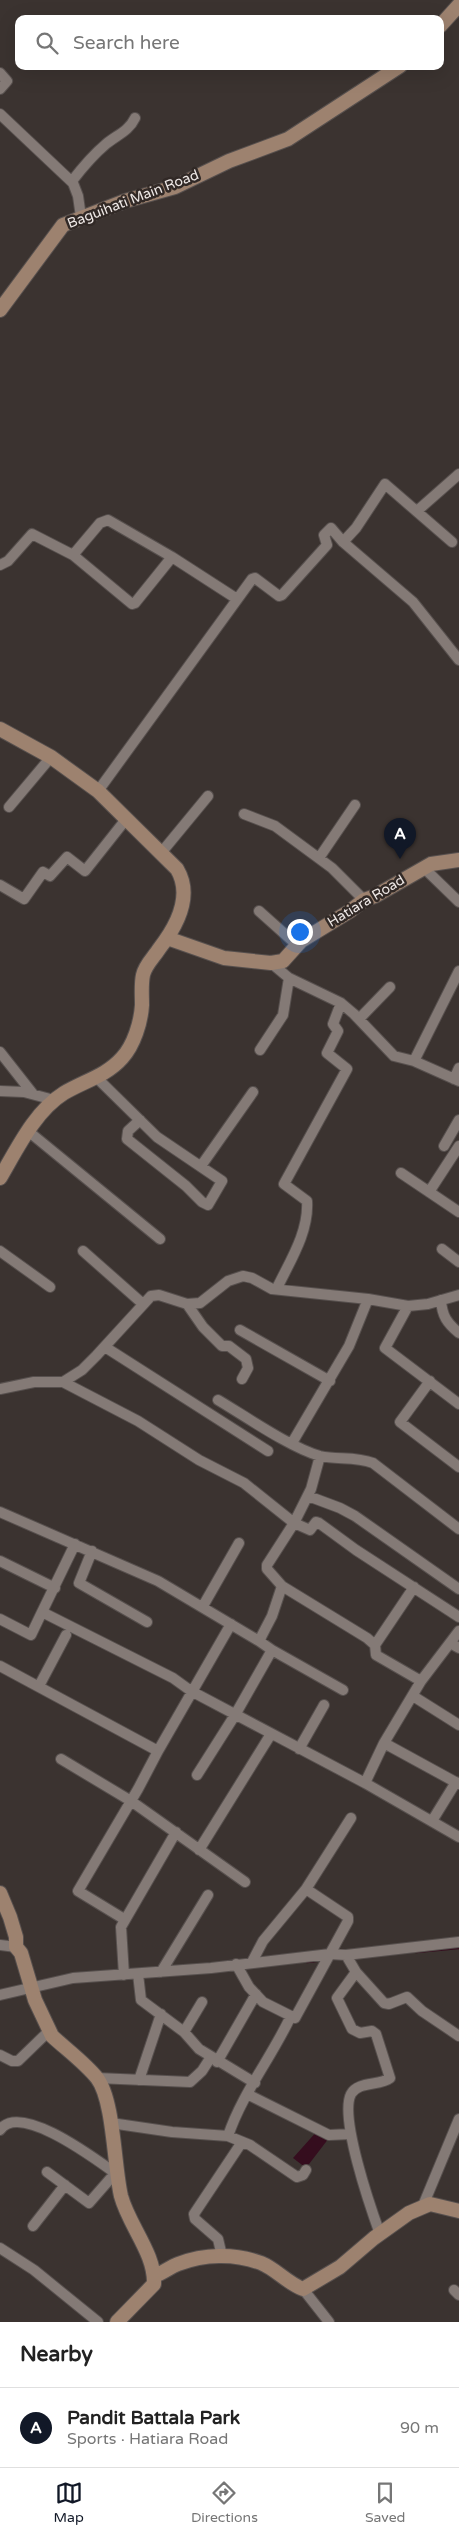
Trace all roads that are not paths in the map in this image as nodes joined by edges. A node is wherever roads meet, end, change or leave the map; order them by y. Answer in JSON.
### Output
{"nodes":[{"id":1,"x":459,"y":5,"type":"edge"},
{"id":2,"x":444,"y":22,"type":"edge"},
{"id":3,"x":394,"y":70,"type":"edge"},
{"id":4,"x":0,"y":73,"type":"edge"},
{"id":5,"x":0,"y":88,"type":"edge"},
{"id":6,"x":0,"y":114,"type":"edge"},
{"id":7,"x":135,"y":118,"type":"dead end"},
{"id":8,"x":72,"y":182,"type":"junction"},
{"id":9,"x":81,"y":217,"type":"junction"},
{"id":10,"x":0,"y":310,"type":"edge"},
{"id":11,"x":459,"y":474,"type":"edge"},
{"id":12,"x":417,"y":511,"type":"junction"},
{"id":13,"x":343,"y":542,"type":"junction"},
{"id":14,"x":452,"y":542,"type":"dead end"},
{"id":15,"x":73,"y":555,"type":"junction"},
{"id":16,"x":172,"y":557,"type":"junction"},
{"id":17,"x":0,"y":565,"type":"edge"},
{"id":18,"x":237,"y":599,"type":"junction"},
{"id":19,"x":459,"y":660,"type":"edge"},
{"id":20,"x":2,"y":732,"type":"edge"},
{"id":21,"x":51,"y":756,"type":"junction"},
{"id":22,"x":98,"y":791,"type":"junction"},
{"id":23,"x":208,"y":796,"type":"dead end"},
{"id":24,"x":355,"y":805,"type":"dead end"},
{"id":25,"x":9,"y":807,"type":"dead end"},
{"id":26,"x":244,"y":814,"type":"dead end"},
{"id":27,"x":127,"y":818,"type":"junction"},
{"id":28,"x":161,"y":853,"type":"junction"},
{"id":29,"x":319,"y":858,"type":"junction"},
{"id":30,"x":459,"y":860,"type":"edge"},
{"id":31,"x":424,"y":868,"type":"junction"},
{"id":32,"x":0,"y":885,"type":"edge"},
{"id":33,"x":364,"y":900,"type":"junction"},
{"id":34,"x":459,"y":902,"type":"edge"},
{"id":35,"x":259,"y":911,"type":"dead end"},
{"id":36,"x":167,"y":938,"type":"junction"},
{"id":37,"x":297,"y":945,"type":"junction"},
{"id":38,"x":271,"y":962,"type":"junction"},
{"id":39,"x":459,"y":971,"type":"edge"},
{"id":40,"x":289,"y":978,"type":"junction"},
{"id":41,"x":390,"y":987,"type":"dead end"},
{"id":42,"x":340,"y":1003,"type":"junction"},
{"id":43,"x":359,"y":1019,"type":"junction"},
{"id":44,"x":260,"y":1050,"type":"dead end"},
{"id":45,"x":0,"y":1052,"type":"edge"},
{"id":46,"x":414,"y":1061,"type":"junction"},
{"id":47,"x":459,"y":1068,"type":"edge"},
{"id":48,"x":97,"y":1078,"type":"junction"},
{"id":49,"x":456,"y":1080,"type":"edge"},
{"id":50,"x":0,"y":1091,"type":"edge"},
{"id":51,"x":253,"y":1092,"type":"dead end"},
{"id":52,"x":33,"y":1094,"type":"junction"},
{"id":53,"x":54,"y":1100,"type":"junction"},
{"id":54,"x":140,"y":1120,"type":"junction"},
{"id":55,"x":459,"y":1120,"type":"edge"},
{"id":56,"x":28,"y":1131,"type":"junction"},
{"id":57,"x":444,"y":1146,"type":"dead end"},
{"id":58,"x":459,"y":1146,"type":"edge"},
{"id":59,"x":201,"y":1166,"type":"junction"},
{"id":60,"x":401,"y":1173,"type":"dead end"},
{"id":61,"x":0,"y":1178,"type":"edge"},
{"id":62,"x":429,"y":1192,"type":"junction"},
{"id":63,"x":459,"y":1212,"type":"edge"},
{"id":64,"x":160,"y":1239,"type":"dead end"},
{"id":65,"x":442,"y":1250,"type":"dead end"},
{"id":66,"x":83,"y":1251,"type":"dead end"},
{"id":67,"x":0,"y":1252,"type":"edge"},
{"id":68,"x":459,"y":1262,"type":"edge"},
{"id":69,"x":50,"y":1287,"type":"dead end"},
{"id":70,"x":277,"y":1288,"type":"junction"},
{"id":71,"x":459,"y":1295,"type":"edge"},
{"id":72,"x":368,"y":1299,"type":"junction"},
{"id":73,"x":441,"y":1300,"type":"junction"},
{"id":74,"x":143,"y":1304,"type":"junction"},
{"id":75,"x":187,"y":1304,"type":"junction"},
{"id":76,"x":408,"y":1306,"type":"junction"},
{"id":77,"x":240,"y":1330,"type":"dead end"},
{"id":78,"x":459,"y":1333,"type":"edge"},
{"id":79,"x":105,"y":1346,"type":"junction"},
{"id":80,"x":242,"y":1379,"type":"dead end"},
{"id":81,"x":330,"y":1381,"type":"junction"},
{"id":82,"x":430,"y":1381,"type":"junction"},
{"id":83,"x":63,"y":1382,"type":"junction"},
{"id":84,"x":0,"y":1389,"type":"edge"},
{"id":85,"x":218,"y":1400,"type":"dead end"},
{"id":86,"x":459,"y":1404,"type":"edge"},
{"id":87,"x":292,"y":1443,"type":"junction"},
{"id":88,"x":268,"y":1451,"type":"dead end"},
{"id":89,"x":320,"y":1456,"type":"junction"},
{"id":90,"x":459,"y":1467,"type":"edge"},
{"id":91,"x":308,"y":1496,"type":"junction"},
{"id":92,"x":0,"y":1512,"type":"edge"},
{"id":93,"x":294,"y":1523,"type":"junction"},
{"id":94,"x":459,"y":1529,"type":"edge"},
{"id":95,"x":75,"y":1544,"type":"junction"},
{"id":96,"x":239,"y":1544,"type":"dead end"},
{"id":97,"x":92,"y":1551,"type":"junction"},
{"id":98,"x":0,"y":1561,"type":"edge"},
{"id":99,"x":282,"y":1586,"type":"junction"},
{"id":100,"x":414,"y":1587,"type":"junction"},
{"id":101,"x":55,"y":1588,"type":"junction"},
{"id":102,"x":459,"y":1589,"type":"edge"},
{"id":103,"x":203,"y":1606,"type":"junction"},
{"id":104,"x":42,"y":1612,"type":"junction"},
{"id":105,"x":459,"y":1617,"type":"edge"},
{"id":106,"x":0,"y":1619,"type":"edge"},
{"id":107,"x":147,"y":1622,"type":"dead end"},
{"id":108,"x":230,"y":1624,"type":"junction"},
{"id":109,"x":459,"y":1630,"type":"edge"},
{"id":110,"x":66,"y":1634,"type":"dead end"},
{"id":111,"x":259,"y":1640,"type":"junction"},
{"id":112,"x":375,"y":1645,"type":"junction"},
{"id":113,"x":455,"y":1646,"type":"edge"},
{"id":114,"x":272,"y":1650,"type":"junction"},
{"id":115,"x":0,"y":1666,"type":"edge"},
{"id":116,"x":421,"y":1681,"type":"junction"},
{"id":117,"x":39,"y":1686,"type":"junction"},
{"id":118,"x":343,"y":1690,"type":"dead end"},
{"id":119,"x":191,"y":1691,"type":"junction"},
{"id":120,"x":413,"y":1696,"type":"junction"},
{"id":121,"x":324,"y":1705,"type":"dead end"},
{"id":122,"x":235,"y":1714,"type":"junction"},
{"id":123,"x":459,"y":1725,"type":"edge"},
{"id":124,"x":271,"y":1734,"type":"junction"},
{"id":125,"x":384,"y":1743,"type":"junction"},
{"id":126,"x":299,"y":1749,"type":"junction"},
{"id":127,"x":158,"y":1751,"type":"junction"},
{"id":128,"x":61,"y":1758,"type":"dead end"},
{"id":129,"x":197,"y":1775,"type":"dead end"},
{"id":130,"x":364,"y":1782,"type":"junction"},
{"id":131,"x":457,"y":1783,"type":"edge"},
{"id":132,"x":131,"y":1801,"type":"junction"},
{"id":133,"x":352,"y":1818,"type":"dead end"},
{"id":134,"x":432,"y":1821,"type":"junction"},
{"id":135,"x":176,"y":1832,"type":"junction"},
{"id":136,"x":459,"y":1837,"type":"edge"},
{"id":137,"x":199,"y":1850,"type":"junction"},
{"id":138,"x":245,"y":1882,"type":"dead end"},
{"id":139,"x":306,"y":1889,"type":"junction"},
{"id":140,"x":0,"y":1893,"type":"edge"},
{"id":141,"x":208,"y":1895,"type":"dead end"},
{"id":142,"x":124,"y":1919,"type":"junction"},
{"id":143,"x":459,"y":1942,"type":"edge"},
{"id":144,"x":0,"y":1945,"type":"edge"},
{"id":145,"x":16,"y":1947,"type":"junction"},
{"id":146,"x":329,"y":1955,"type":"junction"},
{"id":147,"x":346,"y":1955,"type":"junction"},
{"id":148,"x":252,"y":1962,"type":"junction"},
{"id":149,"x":236,"y":1964,"type":"junction"},
{"id":150,"x":161,"y":1972,"type":"junction"},
{"id":151,"x":356,"y":1972,"type":"junction"},
{"id":152,"x":124,"y":1975,"type":"junction"},
{"id":153,"x":138,"y":1976,"type":"junction"},
{"id":154,"x":32,"y":1987,"type":"junction"},
{"id":155,"x":256,"y":1994,"type":"junction"},
{"id":156,"x":0,"y":1995,"type":"edge"},
{"id":157,"x":202,"y":2002,"type":"dead end"},
{"id":158,"x":161,"y":2014,"type":"junction"},
{"id":159,"x":290,"y":2018,"type":"junction"},
{"id":160,"x":49,"y":2031,"type":"junction"},
{"id":161,"x":184,"y":2032,"type":"junction"},
{"id":162,"x":459,"y":2036,"type":"edge"},
{"id":163,"x":0,"y":2054,"type":"edge"},
{"id":164,"x":214,"y":2060,"type":"junction"},
{"id":165,"x":97,"y":2078,"type":"junction"},
{"id":166,"x":139,"y":2080,"type":"junction"},
{"id":167,"x":255,"y":2083,"type":"junction"},
{"id":168,"x":247,"y":2094,"type":"junction"},
{"id":169,"x":459,"y":2119,"type":"edge"},
{"id":170,"x":111,"y":2123,"type":"junction"},
{"id":171,"x":0,"y":2130,"type":"edge"},
{"id":172,"x":351,"y":2134,"type":"junction"},
{"id":173,"x":228,"y":2136,"type":"junction"},
{"id":174,"x":242,"y":2142,"type":"junction"},
{"id":175,"x":306,"y":2170,"type":"dead end"},
{"id":176,"x":46,"y":2172,"type":"dead end"},
{"id":177,"x":118,"y":2175,"type":"junction"},
{"id":178,"x":65,"y":2186,"type":"junction"},
{"id":179,"x":422,"y":2208,"type":"junction"},
{"id":180,"x":459,"y":2211,"type":"edge"},
{"id":181,"x":34,"y":2226,"type":"dead end"},
{"id":182,"x":380,"y":2234,"type":"junction"},
{"id":183,"x":1,"y":2250,"type":"edge"},
{"id":184,"x":222,"y":2256,"type":"junction"},
{"id":185,"x":154,"y":2276,"type":"junction"},
{"id":186,"x":303,"y":2289,"type":"junction"},
{"id":187,"x":98,"y":2322,"type":"edge"},
{"id":188,"x":117,"y":2322,"type":"edge"},
{"id":189,"x":329,"y":2322,"type":"edge"}],
"edges":[{"from":1,"to":2,"type":"street"},
{"from":3,"to":9,"type":"street","name":"Baguihati Main Road"},
{"from":4,"to":5,"type":"street"},
{"from":6,"to":8,"type":"street"},
{"from":7,"to":8,"type":"street"},
{"from":8,"to":9,"type":"street"},
{"from":9,"to":10,"type":"street","name":"Baguihati Main Road"},
{"from":11,"to":12,"type":"street"},
{"from":12,"to":13,"type":"street"},
{"from":12,"to":14,"type":"street"},
{"from":13,"to":18,"type":"street"},
{"from":13,"to":19,"type":"street"},
{"from":15,"to":16,"type":"street"},
{"from":15,"to":16,"type":"street"},
{"from":15,"to":17,"type":"street"},
{"from":16,"to":18,"type":"street"},
{"from":18,"to":22,"type":"street"},
{"from":20,"to":21,"type":"street"},
{"from":21,"to":22,"type":"street"},
{"from":21,"to":25,"type":"street"},
{"from":22,"to":27,"type":"street"},
{"from":23,"to":28,"type":"street"},
{"from":24,"to":29,"type":"street"},
{"from":26,"to":29,"type":"street"},
{"from":27,"to":28,"type":"street"},
{"from":27,"to":32,"type":"street"},
{"from":28,"to":36,"type":"street"},
{"from":29,"to":33,"type":"street"},
{"from":30,"to":31,"type":"street","name":"Hatiara Road"},
{"from":31,"to":33,"type":"street","name":"Hatiara Road"},
{"from":31,"to":34,"type":"street"},
{"from":33,"to":37,"type":"street","name":"Hatiara Road"},
{"from":35,"to":37,"type":"street"},
{"from":36,"to":38,"type":"street"},
{"from":36,"to":48,"type":"street"},
{"from":37,"to":38,"type":"street","name":"Hatiara Road"},
{"from":38,"to":40,"type":"street"},
{"from":39,"to":46,"type":"street"},
{"from":40,"to":42,"type":"street"},
{"from":40,"to":44,"type":"street"},
{"from":41,"to":43,"type":"street"},
{"from":42,"to":43,"type":"street"},
{"from":42,"to":70,"type":"street"},
{"from":43,"to":46,"type":"street"},
{"from":45,"to":52,"type":"street"},
{"from":46,"to":49,"type":"street"},
{"from":47,"to":49,"type":"street"},
{"from":48,"to":53,"type":"street"},
{"from":48,"to":54,"type":"street"},
{"from":50,"to":52,"type":"street"},
{"from":51,"to":59,"type":"street"},
{"from":52,"to":53,"type":"street"},
{"from":53,"to":56,"type":"street"},
{"from":54,"to":59,"type":"street"},
{"from":54,"to":59,"type":"street"},
{"from":55,"to":57,"type":"street"},
{"from":56,"to":61,"type":"street"},
{"from":56,"to":64,"type":"street"},
{"from":58,"to":62,"type":"street"},
{"from":60,"to":62,"type":"street"},
{"from":62,"to":63,"type":"street"},
{"from":65,"to":68,"type":"street"},
{"from":66,"to":74,"type":"street"},
{"from":67,"to":69,"type":"street"},
{"from":70,"to":72,"type":"street"},
{"from":70,"to":75,"type":"street"},
{"from":71,"to":73,"type":"street"},
{"from":72,"to":76,"type":"street"},
{"from":72,"to":81,"type":"street"},
{"from":73,"to":76,"type":"street"},
{"from":73,"to":78,"type":"street"},
{"from":74,"to":75,"type":"street"},
{"from":74,"to":79,"type":"street"},
{"from":75,"to":80,"type":"street"},
{"from":76,"to":82,"type":"street"},
{"from":77,"to":81,"type":"street"},
{"from":79,"to":83,"type":"street"},
{"from":79,"to":88,"type":"street"},
{"from":81,"to":87,"type":"street"},
{"from":82,"to":86,"type":"street"},
{"from":82,"to":90,"type":"street"},
{"from":83,"to":84,"type":"street"},
{"from":83,"to":93,"type":"street"},
{"from":85,"to":87,"type":"street"},
{"from":87,"to":89,"type":"street"},
{"from":89,"to":91,"type":"street"},
{"from":89,"to":94,"type":"street"},
{"from":91,"to":93,"type":"street"},
{"from":91,"to":102,"type":"street"},
{"from":92,"to":95,"type":"street"},
{"from":93,"to":99,"type":"street"},
{"from":93,"to":100,"type":"street"},
{"from":95,"to":97,"type":"street"},
{"from":95,"to":101,"type":"street"},
{"from":96,"to":103,"type":"street"},
{"from":97,"to":103,"type":"street"},
{"from":97,"to":107,"type":"street"},
{"from":98,"to":101,"type":"street"},
{"from":99,"to":111,"type":"street"},
{"from":99,"to":112,"type":"street"},
{"from":100,"to":105,"type":"street"},
{"from":100,"to":112,"type":"street"},
{"from":101,"to":104,"type":"street"},
{"from":103,"to":108,"type":"street"},
{"from":104,"to":106,"type":"street"},
{"from":104,"to":119,"type":"street"},
{"from":108,"to":111,"type":"street"},
{"from":108,"to":119,"type":"street"},
{"from":109,"to":113,"type":"street"},
{"from":110,"to":117,"type":"street"},
{"from":111,"to":114,"type":"street"},
{"from":112,"to":116,"type":"street"},
{"from":113,"to":116,"type":"street"},
{"from":114,"to":118,"type":"street"},
{"from":114,"to":122,"type":"street"},
{"from":115,"to":117,"type":"street"},
{"from":116,"to":120,"type":"street"},
{"from":117,"to":127,"type":"street"},
{"from":119,"to":122,"type":"street"},
{"from":119,"to":127,"type":"street"},
{"from":120,"to":123,"type":"street"},
{"from":120,"to":125,"type":"street"},
{"from":121,"to":126,"type":"street"},
{"from":122,"to":124,"type":"street"},
{"from":122,"to":129,"type":"street"},
{"from":124,"to":126,"type":"street"},
{"from":124,"to":137,"type":"street"},
{"from":125,"to":130,"type":"street"},
{"from":125,"to":131,"type":"street"},
{"from":126,"to":130,"type":"street"},
{"from":127,"to":132,"type":"street"},
{"from":128,"to":132,"type":"street"},
{"from":130,"to":134,"type":"street"},
{"from":131,"to":134,"type":"street"},
{"from":132,"to":135,"type":"street"},
{"from":132,"to":142,"type":"street"},
{"from":133,"to":139,"type":"street"},
{"from":134,"to":136,"type":"street"},
{"from":135,"to":137,"type":"street"},
{"from":135,"to":142,"type":"street"},
{"from":137,"to":138,"type":"street"},
{"from":139,"to":146,"type":"street"},
{"from":139,"to":148,"type":"street"},
{"from":140,"to":145,"type":"street"},
{"from":141,"to":150,"type":"street"},
{"from":142,"to":152,"type":"street"},
{"from":143,"to":147,"type":"street"},
{"from":144,"to":145,"type":"street"},
{"from":145,"to":154,"type":"street"},
{"from":146,"to":147,"type":"street"},
{"from":146,"to":148,"type":"street"},
{"from":146,"to":159,"type":"street"},
{"from":147,"to":151,"type":"street"},
{"from":148,"to":149,"type":"street"},
{"from":149,"to":150,"type":"street"},
{"from":149,"to":155,"type":"street"},
{"from":150,"to":153,"type":"street"},
{"from":151,"to":162,"type":"street"},
{"from":151,"to":172,"type":"street"},
{"from":152,"to":153,"type":"street"},
{"from":152,"to":154,"type":"street"},
{"from":153,"to":158,"type":"street"},
{"from":154,"to":156,"type":"street"},
{"from":154,"to":160,"type":"street"},
{"from":155,"to":159,"type":"street"},
{"from":155,"to":164,"type":"street"},
{"from":157,"to":161,"type":"street"},
{"from":158,"to":161,"type":"street"},
{"from":158,"to":166,"type":"street"},
{"from":159,"to":167,"type":"street"},
{"from":160,"to":163,"type":"street"},
{"from":160,"to":165,"type":"street"},
{"from":161,"to":164,"type":"street"},
{"from":164,"to":166,"type":"street"},
{"from":164,"to":167,"type":"street"},
{"from":165,"to":166,"type":"street"},
{"from":165,"to":170,"type":"street"},
{"from":167,"to":168,"type":"street"},
{"from":168,"to":172,"type":"street"},
{"from":168,"to":173,"type":"street"},
{"from":169,"to":179,"type":"street"},
{"from":170,"to":173,"type":"street"},
{"from":170,"to":177,"type":"street"},
{"from":171,"to":177,"type":"street"},
{"from":172,"to":182,"type":"street"},
{"from":173,"to":174,"type":"street"},
{"from":174,"to":175,"type":"street"},
{"from":174,"to":184,"type":"street"},
{"from":176,"to":178,"type":"street"},
{"from":177,"to":178,"type":"street"},
{"from":177,"to":185,"type":"street"},
{"from":178,"to":181,"type":"street"},
{"from":179,"to":180,"type":"street"},
{"from":179,"to":182,"type":"street"},
{"from":182,"to":186,"type":"street"},
{"from":183,"to":187,"type":"street"},
{"from":184,"to":185,"type":"street"},
{"from":184,"to":186,"type":"street"},
{"from":185,"to":188,"type":"street"},
{"from":186,"to":189,"type":"street"}]}
